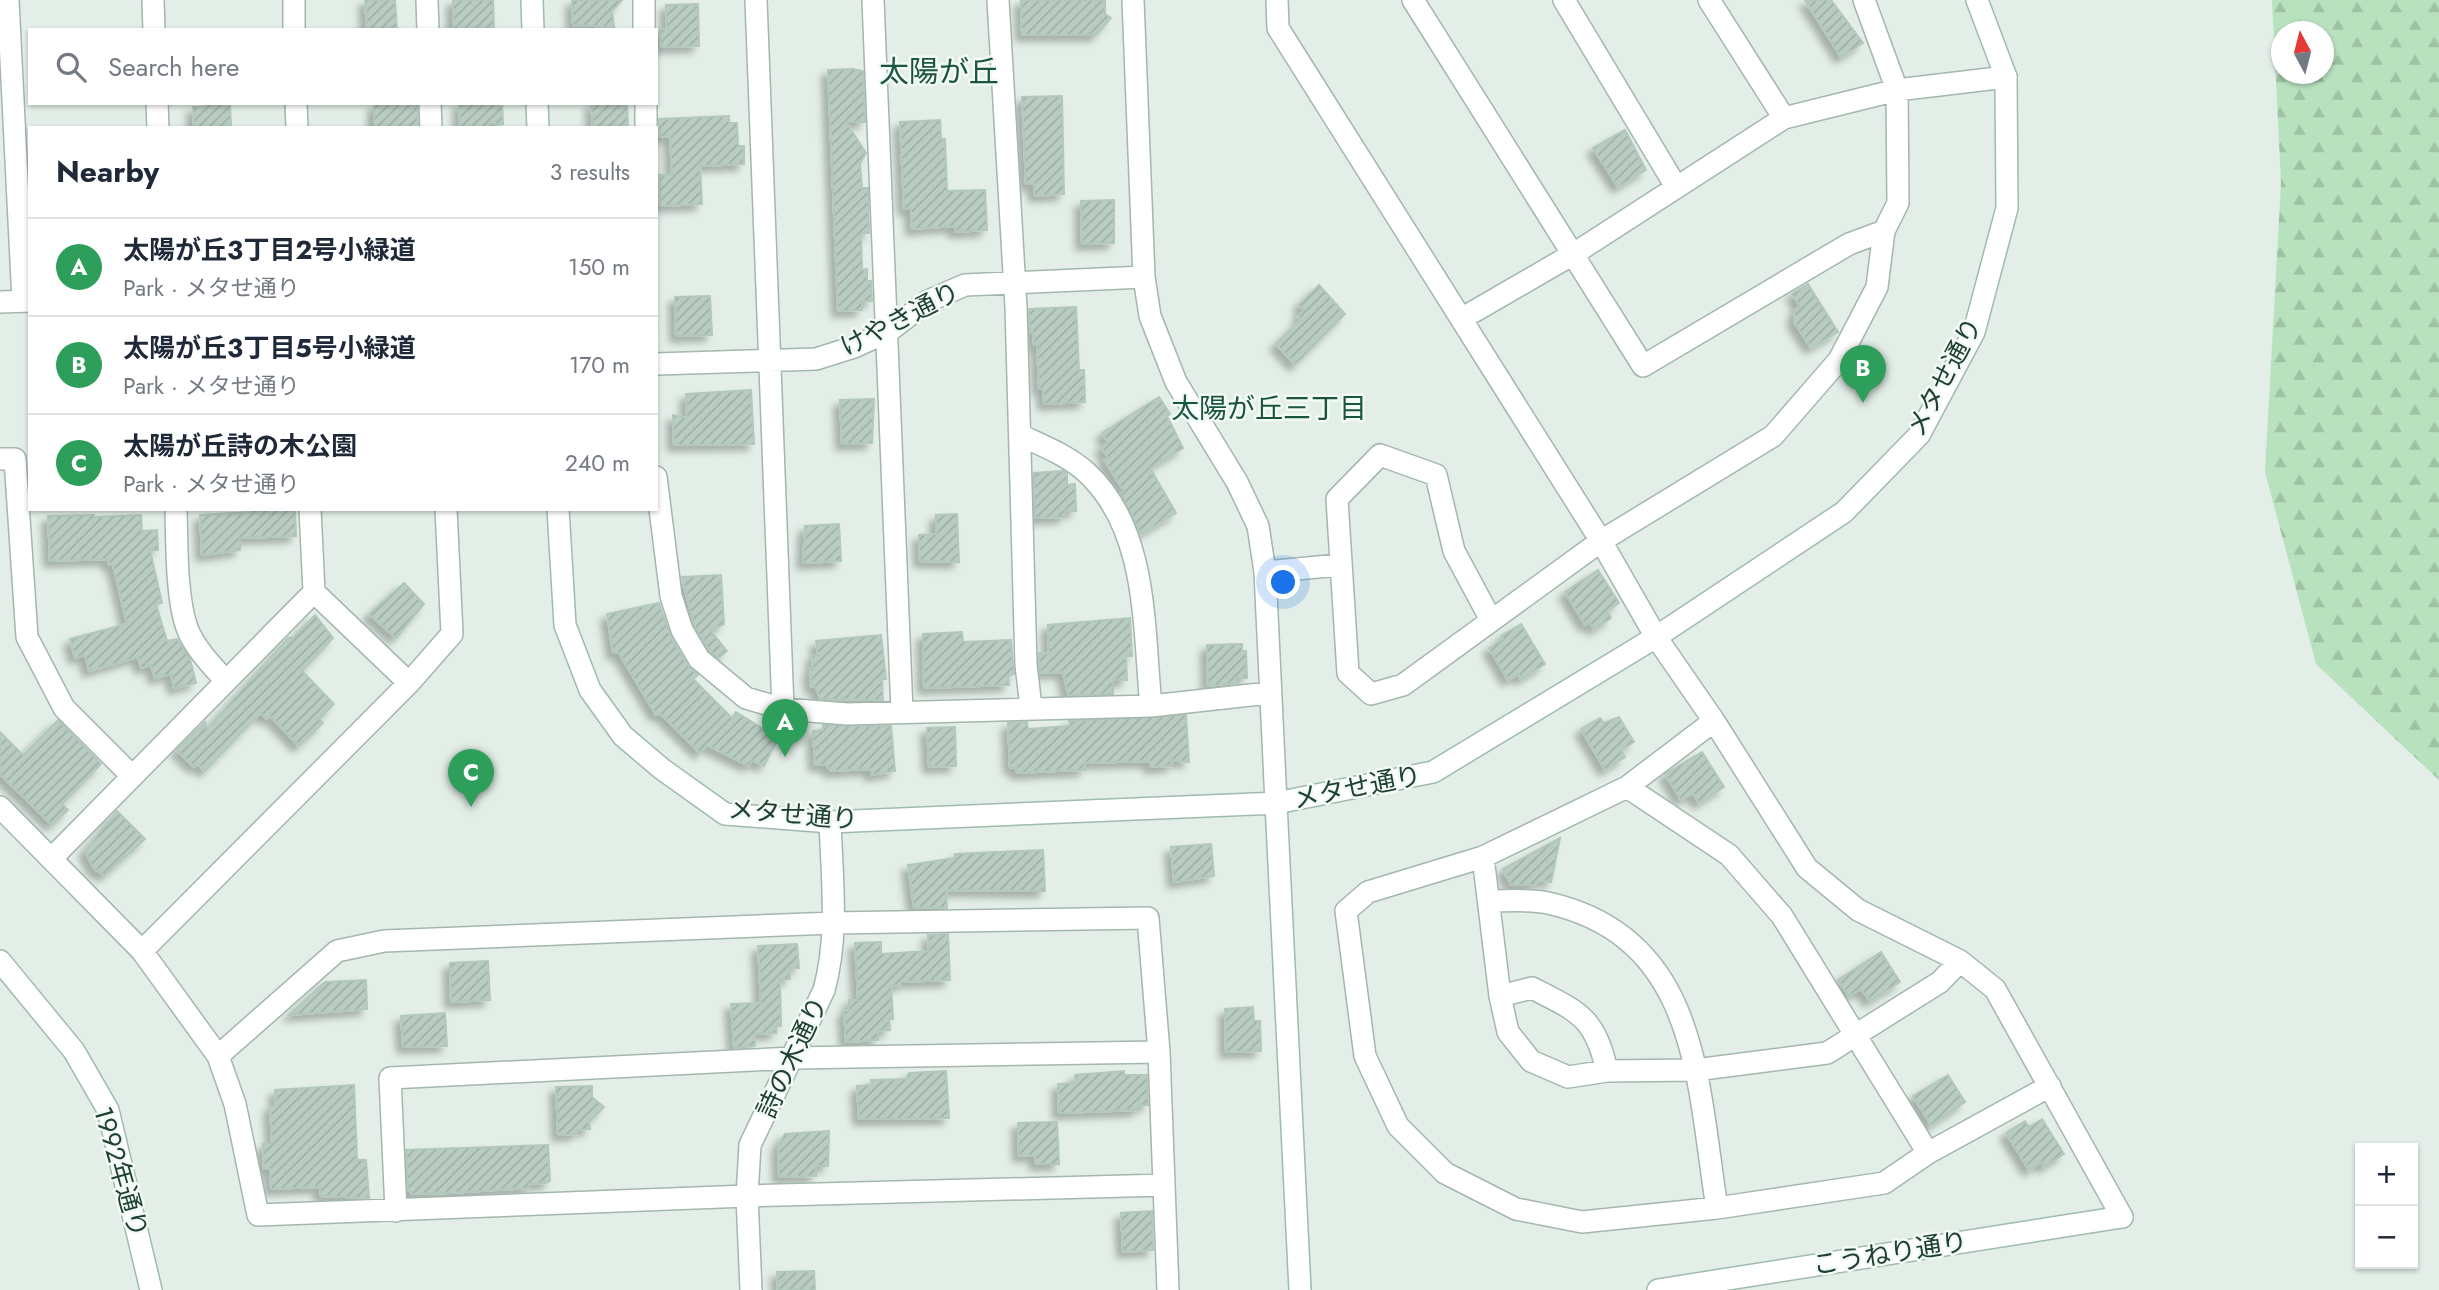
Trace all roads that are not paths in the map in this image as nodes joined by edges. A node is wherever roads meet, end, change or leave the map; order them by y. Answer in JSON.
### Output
{"nodes":[{"id":1,"x":8,"y":0,"type":"edge"},
{"id":2,"x":153,"y":0,"type":"edge"},
{"id":3,"x":294,"y":0,"type":"edge"},
{"id":4,"x":427,"y":0,"type":"edge"},
{"id":5,"x":532,"y":0,"type":"edge"},
{"id":6,"x":644,"y":0,"type":"edge"},
{"id":7,"x":755,"y":0,"type":"edge"},
{"id":8,"x":873,"y":0,"type":"edge"},
{"id":9,"x":998,"y":0,"type":"edge"},
{"id":10,"x":1133,"y":0,"type":"edge"},
{"id":11,"x":1277,"y":0,"type":"edge"},
{"id":12,"x":1413,"y":0,"type":"edge"},
{"id":13,"x":1564,"y":0,"type":"edge"},
{"id":14,"x":1709,"y":0,"type":"edge"},
{"id":15,"x":1864,"y":0,"type":"edge"},
{"id":16,"x":1977,"y":0,"type":"edge"},
{"id":17,"x":154,"y":28,"type":"edge"},
{"id":18,"x":294,"y":28,"type":"edge"},
{"id":19,"x":428,"y":28,"type":"edge"},
{"id":20,"x":533,"y":28,"type":"edge"},
{"id":21,"x":645,"y":28,"type":"edge"},
{"id":22,"x":2006,"y":77,"type":"junction"},
{"id":23,"x":1897,"y":90,"type":"junction"},
{"id":24,"x":157,"y":105,"type":"edge"},
{"id":25,"x":296,"y":105,"type":"edge"},
{"id":26,"x":430,"y":105,"type":"edge"},
{"id":27,"x":537,"y":105,"type":"edge"},
{"id":28,"x":646,"y":105,"type":"edge"},
{"id":29,"x":1784,"y":118,"type":"junction"},
{"id":30,"x":158,"y":126,"type":"edge"},
{"id":31,"x":297,"y":126,"type":"edge"},
{"id":32,"x":431,"y":126,"type":"edge"},
{"id":33,"x":538,"y":126,"type":"edge"},
{"id":34,"x":646,"y":126,"type":"edge"},
{"id":35,"x":1675,"y":185,"type":"junction"},
{"id":36,"x":1884,"y":231,"type":"junction"},
{"id":37,"x":1575,"y":253,"type":"junction"},
{"id":38,"x":1144,"y":277,"type":"junction"},
{"id":39,"x":1014,"y":282,"type":"junction"},
{"id":40,"x":26,"y":301,"type":"edge"},
{"id":41,"x":0,"y":302,"type":"edge"},
{"id":42,"x":1461,"y":319,"type":"junction"},
{"id":43,"x":887,"y":332,"type":"junction"},
{"id":44,"x":769,"y":362,"type":"junction"},
{"id":45,"x":658,"y":364,"type":"edge"},
{"id":46,"x":1020,"y":435,"type":"junction"},
{"id":47,"x":0,"y":459,"type":"edge"},
{"id":48,"x":658,"y":493,"type":"edge"},
{"id":49,"x":176,"y":511,"type":"edge"},
{"id":50,"x":310,"y":511,"type":"edge"},
{"id":51,"x":446,"y":511,"type":"edge"},
{"id":52,"x":558,"y":511,"type":"edge"},
{"id":53,"x":1601,"y":541,"type":"junction"},
{"id":54,"x":1339,"y":565,"type":"junction"},
{"id":55,"x":1265,"y":572,"type":"junction"},
{"id":56,"x":314,"y":592,"type":"junction"},
{"id":57,"x":1491,"y":620,"type":"junction"},
{"id":58,"x":1656,"y":637,"type":"junction"},
{"id":59,"x":226,"y":681,"type":"junction"},
{"id":60,"x":409,"y":683,"type":"junction"},
{"id":61,"x":1269,"y":693,"type":"junction"},
{"id":62,"x":1151,"y":706,"type":"junction"},
{"id":63,"x":1031,"y":707,"type":"junction"},
{"id":64,"x":783,"y":709,"type":"junction"},
{"id":65,"x":902,"y":712,"type":"junction"},
{"id":66,"x":1714,"y":721,"type":"junction"},
{"id":67,"x":132,"y":776,"type":"junction"},
{"id":68,"x":1626,"y":787,"type":"junction"},
{"id":69,"x":1276,"y":803,"type":"junction"},
{"id":70,"x":0,"y":807,"type":"edge"},
{"id":71,"x":830,"y":822,"type":"junction"},
{"id":72,"x":1483,"y":857,"type":"junction"},
{"id":73,"x":51,"y":859,"type":"junction"},
{"id":74,"x":1489,"y":901,"type":"junction"},
{"id":75,"x":833,"y":923,"type":"junction"},
{"id":76,"x":142,"y":951,"type":"junction"},
{"id":77,"x":0,"y":961,"type":"edge"},
{"id":78,"x":1960,"y":961,"type":"junction"},
{"id":79,"x":1500,"y":996,"type":"junction"},
{"id":80,"x":1852,"y":1034,"type":"junction"},
{"id":81,"x":1158,"y":1052,"type":"junction"},
{"id":82,"x":218,"y":1056,"type":"junction"},
{"id":83,"x":793,"y":1058,"type":"junction"},
{"id":84,"x":1695,"y":1070,"type":"junction"},
{"id":85,"x":1606,"y":1072,"type":"junction"},
{"id":86,"x":2050,"y":1086,"type":"junction"},
{"id":87,"x":1928,"y":1153,"type":"junction"},
{"id":88,"x":1164,"y":1185,"type":"junction"},
{"id":89,"x":747,"y":1196,"type":"junction"},
{"id":90,"x":1717,"y":1208,"type":"junction"},
{"id":91,"x":396,"y":1211,"type":"junction"},
{"id":92,"x":151,"y":1290,"type":"edge"},
{"id":93,"x":751,"y":1290,"type":"edge"},
{"id":94,"x":1168,"y":1290,"type":"edge"},
{"id":95,"x":1300,"y":1290,"type":"edge"},
{"id":96,"x":1658,"y":1290,"type":"edge"}],
"edges":[{"from":1,"to":40,"type":"street"},
{"from":2,"to":17,"type":"street"},
{"from":3,"to":18,"type":"street"},
{"from":4,"to":19,"type":"street"},
{"from":5,"to":20,"type":"street"},
{"from":6,"to":21,"type":"street"},
{"from":7,"to":44,"type":"street"},
{"from":8,"to":43,"type":"street"},
{"from":9,"to":39,"type":"street"},
{"from":10,"to":38,"type":"street"},
{"from":11,"to":42,"type":"street"},
{"from":12,"to":37,"type":"street"},
{"from":13,"to":35,"type":"street"},
{"from":14,"to":29,"type":"street"},
{"from":15,"to":23,"type":"street"},
{"from":16,"to":22,"type":"street","name":"メタせ通り"},
{"from":22,"to":23,"type":"street"},
{"from":22,"to":58,"type":"street","name":"メタせ通り"},
{"from":23,"to":29,"type":"street"},
{"from":23,"to":36,"type":"street"},
{"from":24,"to":30,"type":"street"},
{"from":25,"to":31,"type":"street"},
{"from":26,"to":32,"type":"street"},
{"from":27,"to":33,"type":"street"},
{"from":28,"to":34,"type":"street"},
{"from":29,"to":35,"type":"street"},
{"from":35,"to":37,"type":"street"},
{"from":36,"to":37,"type":"street"},
{"from":36,"to":53,"type":"street"},
{"from":37,"to":42,"type":"street"},
{"from":38,"to":39,"type":"street","name":"けやき通り"},
{"from":38,"to":55,"type":"street"},
{"from":39,"to":43,"type":"street","name":"けやき通り"},
{"from":39,"to":46,"type":"street"},
{"from":40,"to":41,"type":"street"},
{"from":42,"to":53,"type":"street"},
{"from":43,"to":44,"type":"street","name":"けやき通り"},
{"from":43,"to":65,"type":"street"},
{"from":44,"to":45,"type":"street","name":"けやき通り"},
{"from":44,"to":64,"type":"street"},
{"from":46,"to":62,"type":"street"},
{"from":46,"to":63,"type":"street"},
{"from":47,"to":67,"type":"street"},
{"from":48,"to":64,"type":"street"},
{"from":49,"to":59,"type":"street"},
{"from":50,"to":56,"type":"street"},
{"from":51,"to":60,"type":"street"},
{"from":52,"to":71,"type":"street","name":"メタせ通り"},
{"from":53,"to":57,"type":"street"},
{"from":53,"to":58,"type":"street"},
{"from":54,"to":55,"type":"street"},
{"from":54,"to":57,"type":"street"},
{"from":54,"to":57,"type":"street"},
{"from":55,"to":61,"type":"street"},
{"from":56,"to":59,"type":"street"},
{"from":56,"to":60,"type":"street"},
{"from":58,"to":66,"type":"street"},
{"from":58,"to":69,"type":"street","name":"メタせ通り"},
{"from":59,"to":67,"type":"street"},
{"from":60,"to":76,"type":"street"},
{"from":61,"to":62,"type":"street"},
{"from":61,"to":69,"type":"street"},
{"from":62,"to":63,"type":"street"},
{"from":63,"to":65,"type":"street"},
{"from":64,"to":65,"type":"street"},
{"from":66,"to":68,"type":"street"},
{"from":66,"to":78,"type":"street"},
{"from":67,"to":73,"type":"street"},
{"from":68,"to":72,"type":"street"},
{"from":68,"to":80,"type":"street"},
{"from":69,"to":71,"type":"street","name":"メタせ通り"},
{"from":69,"to":95,"type":"street"},
{"from":70,"to":73,"type":"street"},
{"from":71,"to":75,"type":"street","name":"詩の木通り"},
{"from":72,"to":74,"type":"street"},
{"from":72,"to":90,"type":"street"},
{"from":73,"to":76,"type":"street"},
{"from":74,"to":79,"type":"street"},
{"from":74,"to":84,"type":"street"},
{"from":75,"to":81,"type":"street"},
{"from":75,"to":82,"type":"street"},
{"from":75,"to":83,"type":"street","name":"詩の木通り"},
{"from":76,"to":82,"type":"street"},
{"from":77,"to":92,"type":"street","name":"1992年通り"},
{"from":78,"to":80,"type":"street"},
{"from":78,"to":86,"type":"street"},
{"from":79,"to":85,"type":"street"},
{"from":79,"to":85,"type":"street"},
{"from":80,"to":84,"type":"street"},
{"from":80,"to":87,"type":"street"},
{"from":81,"to":83,"type":"street"},
{"from":81,"to":88,"type":"street"},
{"from":82,"to":91,"type":"street"},
{"from":83,"to":89,"type":"street","name":"詩の木通り"},
{"from":83,"to":91,"type":"street"},
{"from":84,"to":85,"type":"street"},
{"from":84,"to":90,"type":"street"},
{"from":86,"to":87,"type":"street"},
{"from":86,"to":96,"type":"street","name":"こうねり通り"},
{"from":87,"to":90,"type":"street"},
{"from":88,"to":89,"type":"street"},
{"from":88,"to":94,"type":"street"},
{"from":89,"to":91,"type":"street"},
{"from":89,"to":93,"type":"street","name":"詩の木通り"}]}
